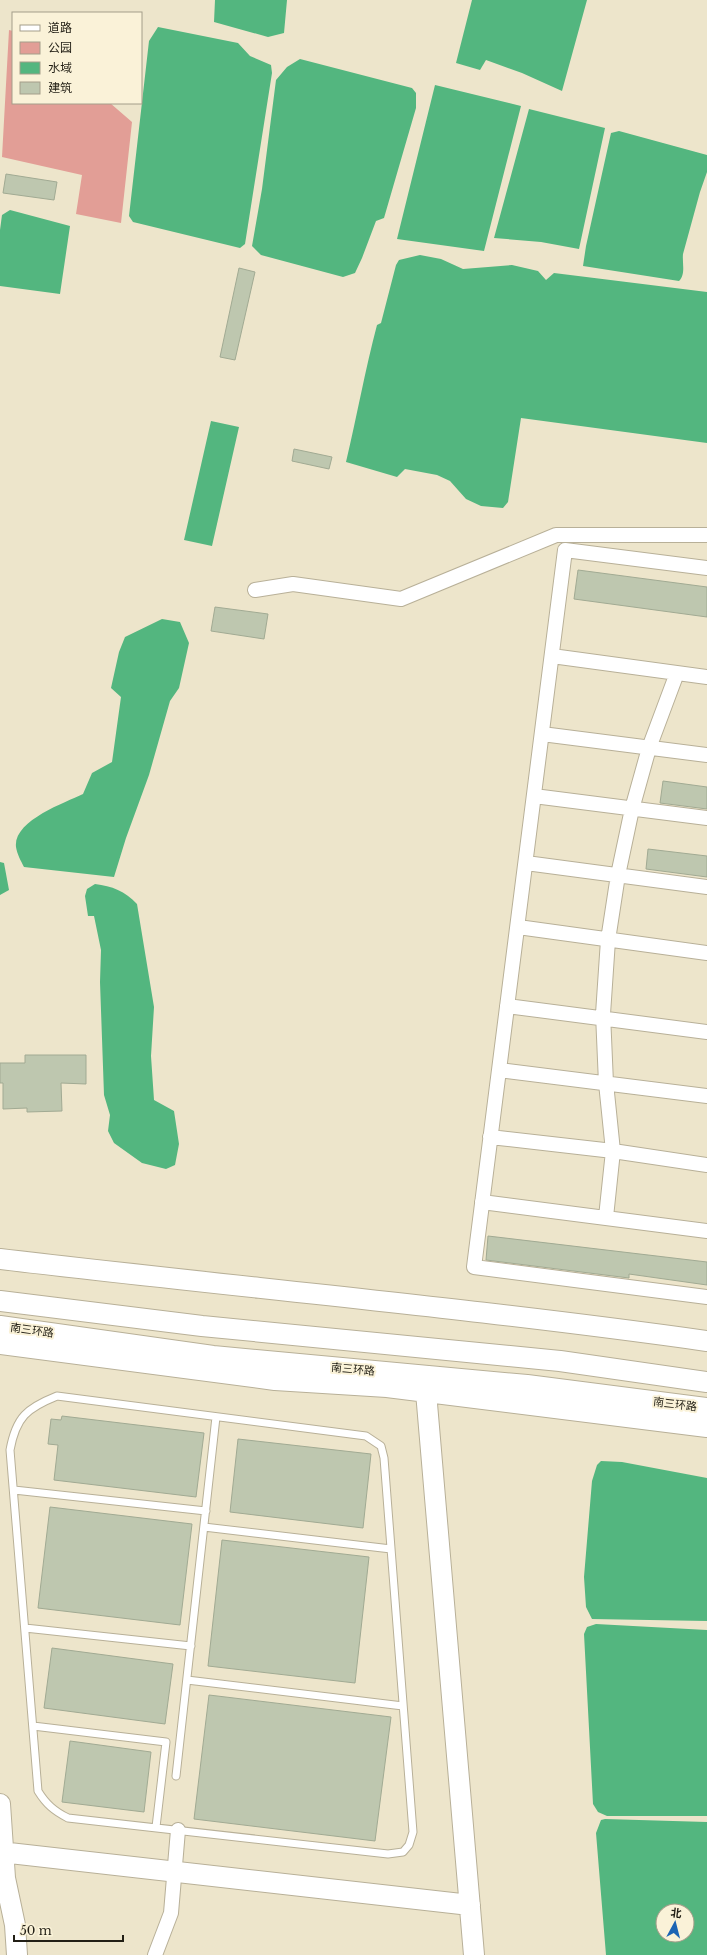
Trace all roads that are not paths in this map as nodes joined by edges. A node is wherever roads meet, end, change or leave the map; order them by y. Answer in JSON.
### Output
{"nodes":[{"id":1,"x":707,"y":535,"type":"edge"},
{"id":2,"x":707,"y":568,"type":"edge"},
{"id":3,"x":255,"y":590,"type":"dead end"},
{"id":4,"x":552,"y":656,"type":"junction"},
{"id":5,"x":678,"y":673,"type":"junction"},
{"id":6,"x":707,"y":676,"type":"edge"},
{"id":7,"x":542,"y":734,"type":"junction"},
{"id":8,"x":649,"y":748,"type":"junction"},
{"id":9,"x":707,"y":755,"type":"edge"},
{"id":10,"x":534,"y":796,"type":"junction"},
{"id":11,"x":632,"y":808,"type":"junction"},
{"id":12,"x":707,"y":818,"type":"edge"},
{"id":13,"x":526,"y":863,"type":"junction"},
{"id":14,"x":618,"y":875,"type":"junction"},
{"id":15,"x":707,"y":887,"type":"edge"},
{"id":16,"x":518,"y":927,"type":"junction"},
{"id":17,"x":608,"y":940,"type":"junction"},
{"id":18,"x":707,"y":953,"type":"edge"},
{"id":19,"x":507,"y":1006,"type":"junction"},
{"id":20,"x":604,"y":1018,"type":"junction"},
{"id":21,"x":707,"y":1032,"type":"edge"},
{"id":22,"x":499,"y":1070,"type":"junction"},
{"id":23,"x":606,"y":1083,"type":"junction"},
{"id":24,"x":707,"y":1096,"type":"edge"},
{"id":25,"x":490,"y":1137,"type":"junction"},
{"id":26,"x":613,"y":1151,"type":"junction"},
{"id":27,"x":707,"y":1165,"type":"edge"},
{"id":28,"x":482,"y":1202,"type":"junction"},
{"id":29,"x":606,"y":1218,"type":"junction"},
{"id":30,"x":707,"y":1231,"type":"edge"},
{"id":31,"x":0,"y":1260,"type":"edge"},
{"id":32,"x":707,"y":1297,"type":"edge"},
{"id":33,"x":0,"y":1301,"type":"edge"},
{"id":34,"x":0,"y":1326,"type":"edge"},
{"id":35,"x":707,"y":1341,"type":"edge"},
{"id":36,"x":0,"y":1344,"type":"edge"},
{"id":37,"x":707,"y":1382,"type":"edge"},
{"id":38,"x":426,"y":1392,"type":"junction"},
{"id":39,"x":707,"y":1408,"type":"edge"},
{"id":40,"x":216,"y":1417,"type":"junction"},
{"id":41,"x":707,"y":1426,"type":"edge"},
{"id":42,"x":14,"y":1490,"type":"junction"},
{"id":43,"x":206,"y":1511,"type":"junction"},
{"id":44,"x":204,"y":1527,"type":"junction"},
{"id":45,"x":391,"y":1549,"type":"junction"},
{"id":46,"x":25,"y":1628,"type":"junction"},
{"id":47,"x":191,"y":1646,"type":"junction"},
{"id":48,"x":187,"y":1680,"type":"junction"},
{"id":49,"x":404,"y":1706,"type":"junction"},
{"id":50,"x":33,"y":1726,"type":"junction"},
{"id":51,"x":166,"y":1742,"type":"junction"},
{"id":52,"x":180,"y":1744,"type":"junction"},
{"id":53,"x":176,"y":1776,"type":"dead end"},
{"id":54,"x":0,"y":1804,"type":"edge"},
{"id":55,"x":156,"y":1827,"type":"junction"},
{"id":56,"x":178,"y":1830,"type":"junction"},
{"id":57,"x":1,"y":1853,"type":"edge"},
{"id":58,"x":175,"y":1872,"type":"junction"},
{"id":59,"x":470,"y":1905,"type":"junction"},
{"id":60,"x":17,"y":1955,"type":"edge"},
{"id":61,"x":156,"y":1955,"type":"edge"},
{"id":62,"x":474,"y":1955,"type":"edge"}],
"edges":[{"from":1,"to":3,"type":"street"},
{"from":2,"to":4,"type":"street"},
{"from":4,"to":5,"type":"street"},
{"from":4,"to":7,"type":"street"},
{"from":5,"to":6,"type":"street"},
{"from":5,"to":8,"type":"street"},
{"from":7,"to":8,"type":"street"},
{"from":7,"to":10,"type":"street"},
{"from":8,"to":9,"type":"street"},
{"from":8,"to":11,"type":"street"},
{"from":10,"to":11,"type":"street"},
{"from":10,"to":13,"type":"street"},
{"from":11,"to":12,"type":"street"},
{"from":11,"to":14,"type":"street"},
{"from":13,"to":14,"type":"street"},
{"from":13,"to":16,"type":"street"},
{"from":14,"to":15,"type":"street"},
{"from":14,"to":17,"type":"street"},
{"from":16,"to":17,"type":"street"},
{"from":16,"to":19,"type":"street"},
{"from":17,"to":18,"type":"street"},
{"from":17,"to":20,"type":"street"},
{"from":19,"to":20,"type":"street"},
{"from":19,"to":22,"type":"street"},
{"from":20,"to":21,"type":"street"},
{"from":20,"to":23,"type":"street"},
{"from":22,"to":23,"type":"street"},
{"from":22,"to":25,"type":"street"},
{"from":23,"to":24,"type":"street"},
{"from":23,"to":26,"type":"street"},
{"from":25,"to":26,"type":"street"},
{"from":25,"to":28,"type":"street"},
{"from":26,"to":27,"type":"street"},
{"from":26,"to":29,"type":"street"},
{"from":28,"to":29,"type":"street"},
{"from":28,"to":32,"type":"street"},
{"from":29,"to":30,"type":"street"},
{"from":31,"to":35,"type":"street"},
{"from":33,"to":37,"type":"street"},
{"from":34,"to":39,"type":"street","name":"南三环路"},
{"from":36,"to":38,"type":"street"},
{"from":38,"to":41,"type":"street"},
{"from":38,"to":59,"type":"street"},
{"from":40,"to":42,"type":"lane"},
{"from":40,"to":43,"type":"lane"},
{"from":40,"to":45,"type":"lane"},
{"from":42,"to":43,"type":"lane"},
{"from":42,"to":46,"type":"lane"},
{"from":43,"to":44,"type":"lane"},
{"from":44,"to":45,"type":"lane"},
{"from":44,"to":47,"type":"lane"},
{"from":45,"to":49,"type":"lane"},
{"from":46,"to":47,"type":"lane"},
{"from":46,"to":50,"type":"lane"},
{"from":47,"to":48,"type":"lane"},
{"from":48,"to":49,"type":"lane"},
{"from":48,"to":52,"type":"lane"},
{"from":49,"to":56,"type":"lane"},
{"from":50,"to":51,"type":"lane"},
{"from":50,"to":55,"type":"lane"},
{"from":51,"to":52,"type":"lane"},
{"from":51,"to":55,"type":"lane"},
{"from":52,"to":53,"type":"lane"},
{"from":54,"to":57,"type":"street"},
{"from":55,"to":56,"type":"lane"},
{"from":56,"to":58,"type":"street"},
{"from":57,"to":58,"type":"street"},
{"from":57,"to":60,"type":"street"},
{"from":58,"to":59,"type":"street"},
{"from":58,"to":61,"type":"street"},
{"from":59,"to":62,"type":"street"}]}
